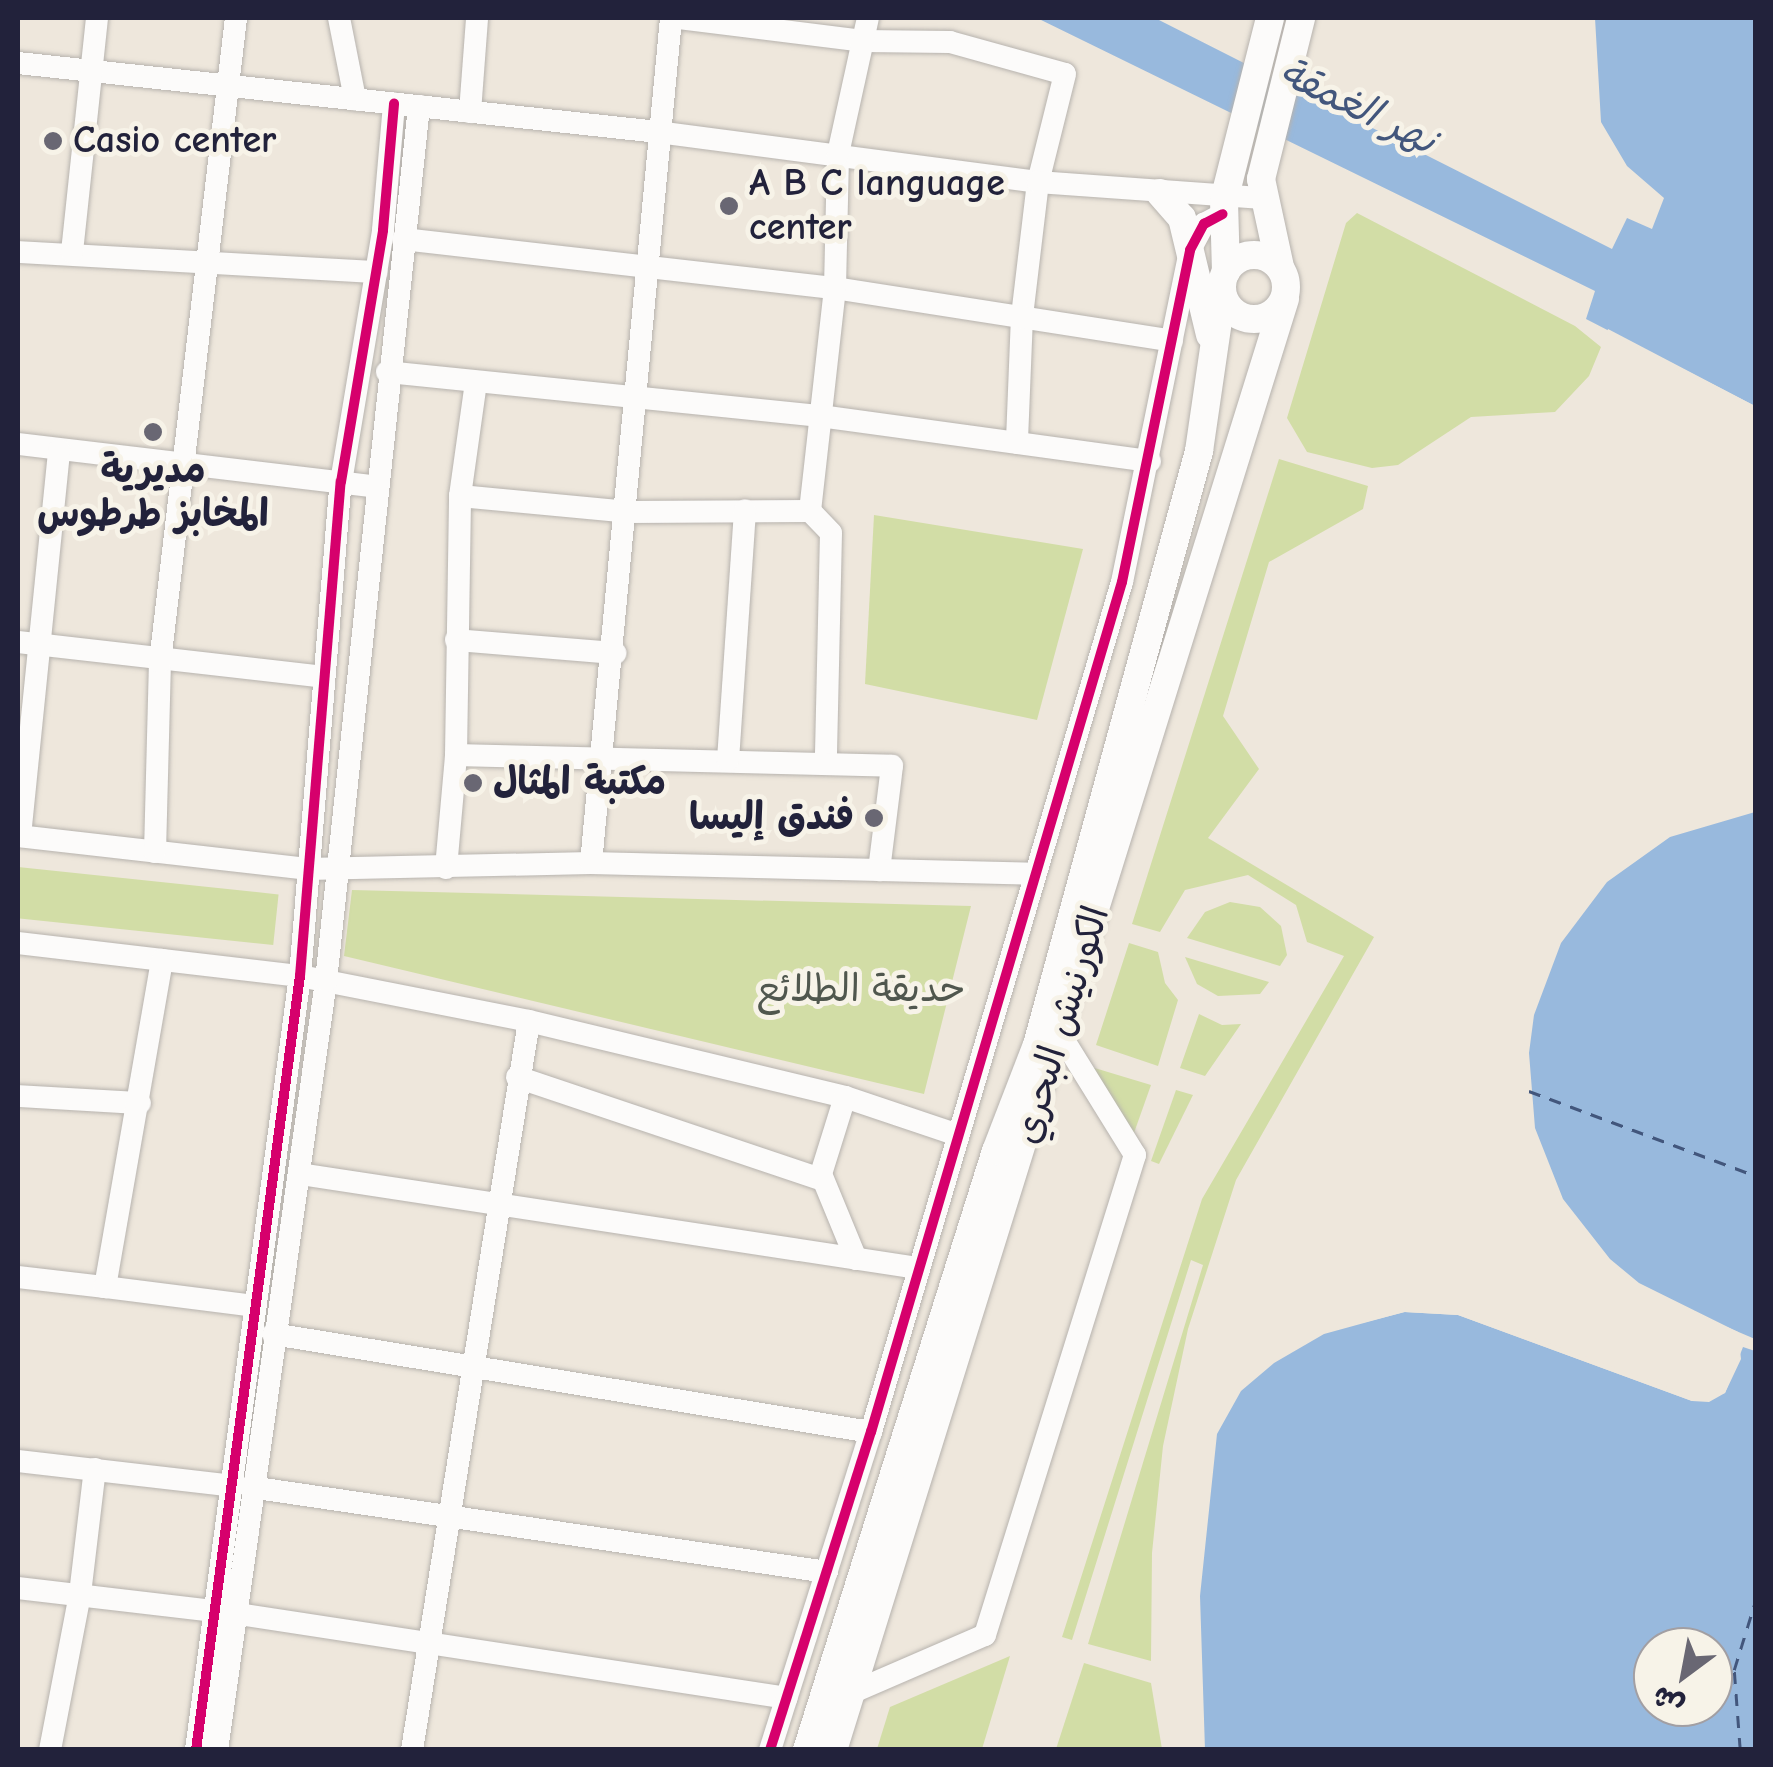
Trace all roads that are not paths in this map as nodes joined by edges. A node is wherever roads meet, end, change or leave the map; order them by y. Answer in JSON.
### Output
{"nodes":[{"id":1,"x":97,"y":18,"type":"edge"},
{"id":2,"x":236,"y":18,"type":"edge"},
{"id":3,"x":339,"y":18,"type":"edge"},
{"id":4,"x":476,"y":18,"type":"edge"},
{"id":5,"x":670,"y":18,"type":"edge"},
{"id":6,"x":679,"y":18,"type":"edge"},
{"id":7,"x":868,"y":18,"type":"edge"},
{"id":8,"x":1300,"y":18,"type":"edge"},
{"id":9,"x":1267,"y":29,"type":"edge"},
{"id":10,"x":863,"y":41,"type":"junction"},
{"id":11,"x":18,"y":63,"type":"edge"},
{"id":12,"x":90,"y":71,"type":"junction"},
{"id":13,"x":226,"y":83,"type":"junction"},
{"id":14,"x":355,"y":98,"type":"junction"},
{"id":15,"x":394,"y":103,"type":"junction"},
{"id":16,"x":419,"y":106,"type":"junction"},
{"id":17,"x":470,"y":112,"type":"junction"},
{"id":18,"x":658,"y":132,"type":"junction"},
{"id":19,"x":838,"y":154,"type":"junction"},
{"id":20,"x":1038,"y":182,"type":"junction"},
{"id":21,"x":1262,"y":188,"type":"junction"},
{"id":22,"x":1160,"y":194,"type":"junction"},
{"id":23,"x":1224,"y":207,"type":"junction"},
{"id":24,"x":403,"y":240,"type":"junction"},
{"id":25,"x":1190,"y":250,"type":"junction"},
{"id":26,"x":18,"y":252,"type":"edge"},
{"id":27,"x":72,"y":252,"type":"junction"},
{"id":28,"x":207,"y":258,"type":"junction"},
{"id":29,"x":1280,"y":267,"type":"junction"},
{"id":30,"x":648,"y":268,"type":"junction"},
{"id":31,"x":376,"y":272,"type":"junction"},
{"id":32,"x":1224,"y":283,"type":"junction"},
{"id":33,"x":834,"y":288,"type":"junction"},
{"id":34,"x":1285,"y":300,"type":"junction"},
{"id":35,"x":1022,"y":316,"type":"junction"},
{"id":36,"x":1172,"y":341,"type":"junction"},
{"id":37,"x":1215,"y":355,"type":"junction"},
{"id":38,"x":387,"y":372,"type":"junction"},
{"id":39,"x":476,"y":382,"type":"junction"},
{"id":40,"x":635,"y":401,"type":"junction"},
{"id":41,"x":820,"y":416,"type":"junction"},
{"id":42,"x":1017,"y":442,"type":"junction"},
{"id":43,"x":18,"y":444,"type":"edge"},
{"id":44,"x":59,"y":450,"type":"junction"},
{"id":45,"x":1150,"y":461,"type":"junction"},
{"id":46,"x":187,"y":462,"type":"junction"},
{"id":47,"x":341,"y":482,"type":"junction"},
{"id":48,"x":376,"y":487,"type":"junction"},
{"id":49,"x":460,"y":496,"type":"junction"},
{"id":50,"x":745,"y":511,"type":"junction"},
{"id":51,"x":810,"y":511,"type":"junction"},
{"id":52,"x":628,"y":512,"type":"junction"},
{"id":53,"x":456,"y":640,"type":"junction"},
{"id":54,"x":29,"y":644,"type":"edge"},
{"id":55,"x":614,"y":653,"type":"junction"},
{"id":56,"x":160,"y":662,"type":"junction"},
{"id":57,"x":324,"y":677,"type":"junction"},
{"id":58,"x":456,"y":755,"type":"junction"},
{"id":59,"x":604,"y":758,"type":"junction"},
{"id":60,"x":728,"y":760,"type":"junction"},
{"id":61,"x":826,"y":761,"type":"junction"},
{"id":62,"x":18,"y":836,"type":"edge"},
{"id":63,"x":155,"y":852,"type":"junction"},
{"id":64,"x":590,"y":863,"type":"junction"},
{"id":65,"x":446,"y":868,"type":"junction"},
{"id":66,"x":307,"y":869,"type":"junction"},
{"id":67,"x":340,"y":870,"type":"junction"},
{"id":68,"x":879,"y":870,"type":"junction"},
{"id":69,"x":1034,"y":874,"type":"junction"},
{"id":70,"x":18,"y":942,"type":"edge"},
{"id":71,"x":162,"y":960,"type":"junction"},
{"id":72,"x":300,"y":976,"type":"junction"},
{"id":73,"x":326,"y":981,"type":"junction"},
{"id":74,"x":530,"y":1021,"type":"junction"},
{"id":75,"x":1060,"y":1034,"type":"junction"},
{"id":76,"x":517,"y":1078,"type":"junction"},
{"id":77,"x":18,"y":1096,"type":"edge"},
{"id":78,"x":846,"y":1097,"type":"junction"},
{"id":79,"x":140,"y":1102,"type":"junction"},
{"id":80,"x":956,"y":1134,"type":"junction"},
{"id":81,"x":300,"y":1174,"type":"junction"},
{"id":82,"x":823,"y":1180,"type":"junction"},
{"id":83,"x":495,"y":1204,"type":"junction"},
{"id":84,"x":856,"y":1259,"type":"junction"},
{"id":85,"x":917,"y":1268,"type":"junction"},
{"id":86,"x":18,"y":1277,"type":"edge"},
{"id":87,"x":104,"y":1287,"type":"junction"},
{"id":88,"x":255,"y":1306,"type":"junction"},
{"id":89,"x":273,"y":1334,"type":"junction"},
{"id":90,"x":470,"y":1366,"type":"junction"},
{"id":91,"x":872,"y":1432,"type":"junction"},
{"id":92,"x":18,"y":1461,"type":"edge"},
{"id":93,"x":94,"y":1469,"type":"junction"},
{"id":94,"x":239,"y":1486,"type":"junction"},
{"id":95,"x":448,"y":1514,"type":"junction"},
{"id":96,"x":827,"y":1572,"type":"junction"},
{"id":97,"x":18,"y":1588,"type":"edge"},
{"id":98,"x":80,"y":1594,"type":"junction"},
{"id":99,"x":221,"y":1611,"type":"junction"},
{"id":100,"x":431,"y":1643,"type":"junction"},
{"id":101,"x":852,"y":1693,"type":"junction"},
{"id":102,"x":787,"y":1698,"type":"junction"},
{"id":103,"x":50,"y":1750,"type":"edge"},
{"id":104,"x":196,"y":1750,"type":"edge"},
{"id":105,"x":217,"y":1750,"type":"edge"},
{"id":106,"x":412,"y":1750,"type":"edge"},
{"id":107,"x":770,"y":1750,"type":"edge"},
{"id":108,"x":807,"y":1750,"type":"edge"},
{"id":109,"x":834,"y":1750,"type":"edge"}],
"edges":[{"from":1,"to":12,"type":"street"},
{"from":2,"to":13,"type":"street"},
{"from":3,"to":14,"type":"street"},
{"from":4,"to":17,"type":"street"},
{"from":5,"to":18,"type":"street"},
{"from":6,"to":10,"type":"street"},
{"from":7,"to":10,"type":"street"},
{"from":8,"to":21,"type":"main road"},
{"from":9,"to":23,"type":"main road","name":"الكورنيش البحري"},
{"from":10,"to":19,"type":"street"},
{"from":10,"to":20,"type":"street"},
{"from":11,"to":12,"type":"street"},
{"from":12,"to":13,"type":"street"},
{"from":12,"to":27,"type":"street"},
{"from":13,"to":14,"type":"street"},
{"from":13,"to":28,"type":"street"},
{"from":14,"to":15,"type":"street"},
{"from":15,"to":16,"type":"street"},
{"from":15,"to":31,"type":"street"},
{"from":16,"to":17,"type":"street"},
{"from":16,"to":24,"type":"street"},
{"from":17,"to":18,"type":"street"},
{"from":18,"to":19,"type":"street"},
{"from":18,"to":30,"type":"street"},
{"from":19,"to":20,"type":"street"},
{"from":19,"to":33,"type":"street"},
{"from":20,"to":22,"type":"street"},
{"from":20,"to":35,"type":"street"},
{"from":21,"to":23,"type":"street"},
{"from":21,"to":29,"type":"main road"},
{"from":22,"to":23,"type":"street"},
{"from":22,"to":25,"type":"main road"},
{"from":23,"to":25,"type":"street"},
{"from":23,"to":32,"type":"main road","name":"الكورنيش البحري"},
{"from":24,"to":30,"type":"street"},
{"from":24,"to":38,"type":"street"},
{"from":25,"to":36,"type":"street"},
{"from":25,"to":37,"type":"main road"},
{"from":26,"to":27,"type":"street"},
{"from":27,"to":28,"type":"street"},
{"from":28,"to":31,"type":"street"},
{"from":28,"to":46,"type":"street"},
{"from":29,"to":32,"type":"main road"},
{"from":29,"to":34,"type":"main road"},
{"from":30,"to":33,"type":"street"},
{"from":30,"to":40,"type":"street"},
{"from":31,"to":47,"type":"street"},
{"from":32,"to":34,"type":"main road"},
{"from":32,"to":37,"type":"main road","name":"الكورنيش البحري"},
{"from":33,"to":35,"type":"street"},
{"from":33,"to":41,"type":"street"},
{"from":34,"to":75,"type":"main road","name":"الكورنيش البحري"},
{"from":35,"to":36,"type":"street"},
{"from":35,"to":42,"type":"street"},
{"from":36,"to":45,"type":"street"},
{"from":37,"to":108,"type":"main road","name":"الكورنيش البحري"},
{"from":38,"to":39,"type":"street"},
{"from":38,"to":48,"type":"street"},
{"from":39,"to":40,"type":"street"},
{"from":39,"to":49,"type":"street"},
{"from":40,"to":41,"type":"street"},
{"from":40,"to":52,"type":"street"},
{"from":41,"to":42,"type":"street"},
{"from":41,"to":51,"type":"street"},
{"from":42,"to":45,"type":"street"},
{"from":43,"to":44,"type":"street"},
{"from":44,"to":46,"type":"street"},
{"from":44,"to":54,"type":"street"},
{"from":45,"to":69,"type":"street"},
{"from":46,"to":47,"type":"street"},
{"from":46,"to":56,"type":"street"},
{"from":47,"to":48,"type":"street"},
{"from":47,"to":57,"type":"street"},
{"from":48,"to":67,"type":"street"},
{"from":49,"to":52,"type":"street"},
{"from":49,"to":53,"type":"street"},
{"from":50,"to":51,"type":"street"},
{"from":50,"to":52,"type":"street"},
{"from":50,"to":60,"type":"street"},
{"from":51,"to":61,"type":"street"},
{"from":52,"to":55,"type":"street"},
{"from":53,"to":55,"type":"street"},
{"from":53,"to":58,"type":"street"},
{"from":54,"to":56,"type":"street"},
{"from":54,"to":62,"type":"street"},
{"from":55,"to":59,"type":"street"},
{"from":56,"to":57,"type":"street"},
{"from":56,"to":63,"type":"street"},
{"from":57,"to":66,"type":"street"},
{"from":58,"to":59,"type":"street"},
{"from":58,"to":65,"type":"street"},
{"from":59,"to":60,"type":"street"},
{"from":59,"to":64,"type":"street"},
{"from":60,"to":61,"type":"street"},
{"from":61,"to":68,"type":"street"},
{"from":62,"to":63,"type":"street"},
{"from":63,"to":66,"type":"street"},
{"from":64,"to":65,"type":"street"},
{"from":64,"to":68,"type":"street"},
{"from":65,"to":67,"type":"street"},
{"from":66,"to":67,"type":"street"},
{"from":66,"to":72,"type":"street"},
{"from":67,"to":73,"type":"street"},
{"from":68,"to":69,"type":"street"},
{"from":69,"to":80,"type":"street"},
{"from":70,"to":71,"type":"street"},
{"from":71,"to":72,"type":"street"},
{"from":71,"to":79,"type":"street"},
{"from":72,"to":73,"type":"street"},
{"from":72,"to":88,"type":"street"},
{"from":73,"to":74,"type":"street"},
{"from":73,"to":81,"type":"street"},
{"from":74,"to":76,"type":"street"},
{"from":74,"to":78,"type":"street"},
{"from":75,"to":101,"type":"main road","name":"الكورنيش البحري"},
{"from":75,"to":101,"type":"street"},
{"from":76,"to":82,"type":"street"},
{"from":76,"to":83,"type":"street"},
{"from":77,"to":79,"type":"street"},
{"from":78,"to":80,"type":"street"},
{"from":78,"to":82,"type":"street"},
{"from":79,"to":87,"type":"street"},
{"from":80,"to":85,"type":"street"},
{"from":81,"to":83,"type":"street"},
{"from":81,"to":89,"type":"street"},
{"from":82,"to":84,"type":"street"},
{"from":83,"to":84,"type":"street"},
{"from":83,"to":90,"type":"street"},
{"from":84,"to":85,"type":"street"},
{"from":85,"to":91,"type":"street"},
{"from":86,"to":87,"type":"street"},
{"from":87,"to":88,"type":"street"},
{"from":88,"to":94,"type":"street"},
{"from":89,"to":90,"type":"street"},
{"from":89,"to":94,"type":"street"},
{"from":90,"to":91,"type":"street"},
{"from":90,"to":95,"type":"street"},
{"from":91,"to":96,"type":"street"},
{"from":92,"to":93,"type":"street"},
{"from":93,"to":94,"type":"street"},
{"from":93,"to":98,"type":"street"},
{"from":94,"to":95,"type":"street"},
{"from":94,"to":99,"type":"street"},
{"from":95,"to":96,"type":"street"},
{"from":95,"to":100,"type":"street"},
{"from":96,"to":102,"type":"street"},
{"from":97,"to":98,"type":"street"},
{"from":98,"to":99,"type":"street"},
{"from":98,"to":103,"type":"street"},
{"from":99,"to":100,"type":"street"},
{"from":99,"to":104,"type":"street"},
{"from":99,"to":105,"type":"street"},
{"from":100,"to":102,"type":"street"},
{"from":100,"to":106,"type":"street"},
{"from":101,"to":109,"type":"main road","name":"الكورنيش البحري"},
{"from":102,"to":107,"type":"street"}]}
